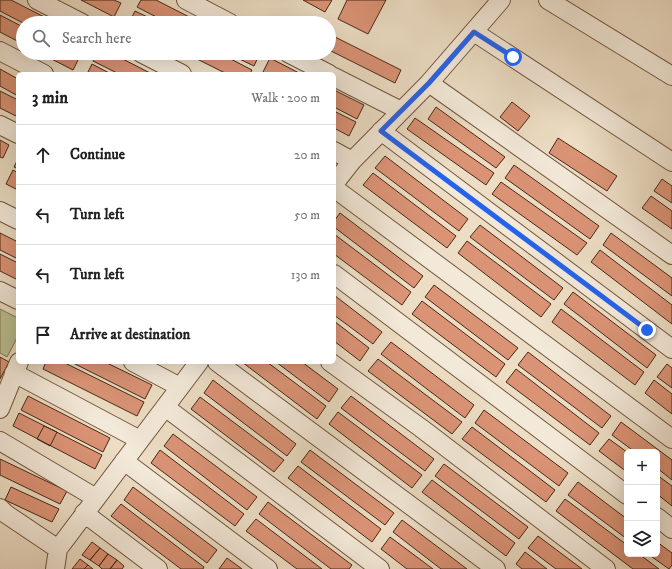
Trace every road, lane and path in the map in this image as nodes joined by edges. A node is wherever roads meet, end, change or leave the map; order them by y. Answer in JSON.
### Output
{"nodes":[{"id":1,"x":37,"y":0,"type":"edge"},
{"id":2,"x":186,"y":0,"type":"edge"},
{"id":3,"x":501,"y":0,"type":"edge"},
{"id":4,"x":548,"y":0,"type":"edge"},
{"id":5,"x":68,"y":16,"type":"edge"},
{"id":6,"x":217,"y":16,"type":"edge"},
{"id":7,"x":474,"y":32,"type":"junction"},
{"id":8,"x":0,"y":51,"type":"edge"},
{"id":9,"x":16,"y":59,"type":"edge"},
{"id":10,"x":17,"y":60,"type":"edge"},
{"id":11,"x":155,"y":60,"type":"edge"},
{"id":12,"x":302,"y":60,"type":"edge"},
{"id":13,"x":40,"y":72,"type":"edge"},
{"id":14,"x":178,"y":72,"type":"edge"},
{"id":15,"x":325,"y":72,"type":"edge"},
{"id":16,"x":672,"y":76,"type":"edge"},
{"id":17,"x":336,"y":78,"type":"edge"},
{"id":18,"x":429,"y":83,"type":"junction"},
{"id":19,"x":401,"y":111,"type":"junction"},
{"id":20,"x":0,"y":125,"type":"edge"},
{"id":21,"x":381,"y":131,"type":"junction"},
{"id":22,"x":16,"y":133,"type":"edge"},
{"id":23,"x":336,"y":152,"type":"edge"},
{"id":24,"x":352,"y":161,"type":"junction"},
{"id":25,"x":672,"y":162,"type":"edge"},
{"id":26,"x":336,"y":181,"type":"edge"},
{"id":27,"x":336,"y":189,"type":"edge"},
{"id":28,"x":0,"y":211,"type":"edge"},
{"id":29,"x":16,"y":219,"type":"edge"},
{"id":30,"x":672,"y":255,"type":"edge"},
{"id":31,"x":336,"y":276,"type":"edge"},
{"id":32,"x":0,"y":291,"type":"edge"},
{"id":33,"x":16,"y":299,"type":"edge"},
{"id":34,"x":672,"y":349,"type":"edge"},
{"id":35,"x":137,"y":364,"type":"edge"},
{"id":36,"x":197,"y":364,"type":"edge"},
{"id":37,"x":220,"y":364,"type":"edge"},
{"id":38,"x":333,"y":364,"type":"edge"},
{"id":39,"x":16,"y":368,"type":"edge"},
{"id":40,"x":180,"y":387,"type":"junction"},
{"id":41,"x":165,"y":407,"type":"junction"},
{"id":42,"x":0,"y":409,"type":"edge"},
{"id":43,"x":672,"y":439,"type":"edge"},
{"id":44,"x":140,"y":440,"type":"junction"},
{"id":45,"x":0,"y":441,"type":"edge"},
{"id":46,"x":124,"y":460,"type":"junction"},
{"id":47,"x":624,"y":493,"type":"edge"},
{"id":48,"x":96,"y":498,"type":"junction"},
{"id":49,"x":0,"y":508,"type":"edge"},
{"id":50,"x":84,"y":513,"type":"junction"},
{"id":51,"x":660,"y":519,"type":"edge"},
{"id":52,"x":672,"y":529,"type":"edge"},
{"id":53,"x":58,"y":549,"type":"junction"},
{"id":54,"x":55,"y":569,"type":"edge"},
{"id":55,"x":158,"y":569,"type":"edge"},
{"id":56,"x":268,"y":569,"type":"edge"},
{"id":57,"x":380,"y":569,"type":"edge"},
{"id":58,"x":496,"y":569,"type":"edge"},
{"id":59,"x":606,"y":569,"type":"edge"}],
"edges":[{"from":1,"to":5,"type":"street"},
{"from":2,"to":6,"type":"street"},
{"from":3,"to":7,"type":"street"},
{"from":4,"to":16,"type":"street"},
{"from":7,"to":18,"type":"street"},
{"from":7,"to":25,"type":"street"},
{"from":8,"to":9,"type":"street"},
{"from":10,"to":13,"type":"street"},
{"from":11,"to":14,"type":"street"},
{"from":12,"to":15,"type":"street"},
{"from":17,"to":19,"type":"street"},
{"from":18,"to":19,"type":"street"},
{"from":18,"to":30,"type":"street"},
{"from":19,"to":21,"type":"street"},
{"from":20,"to":22,"type":"street"},
{"from":21,"to":24,"type":"street"},
{"from":21,"to":34,"type":"street"},
{"from":23,"to":24,"type":"street"},
{"from":24,"to":26,"type":"street"},
{"from":27,"to":43,"type":"street"},
{"from":28,"to":29,"type":"street"},
{"from":31,"to":47,"type":"street"},
{"from":32,"to":33,"type":"street"},
{"from":35,"to":40,"type":"street"},
{"from":36,"to":40,"type":"street"},
{"from":37,"to":58,"type":"street"},
{"from":38,"to":59,"type":"street"},
{"from":39,"to":42,"type":"street"},
{"from":39,"to":44,"type":"street"},
{"from":40,"to":41,"type":"street"},
{"from":41,"to":44,"type":"street"},
{"from":41,"to":57,"type":"street"},
{"from":44,"to":46,"type":"street"},
{"from":45,"to":48,"type":"street"},
{"from":46,"to":48,"type":"street"},
{"from":46,"to":56,"type":"street"},
{"from":48,"to":50,"type":"street"},
{"from":49,"to":53,"type":"street"},
{"from":50,"to":53,"type":"street"},
{"from":50,"to":55,"type":"street"},
{"from":51,"to":52,"type":"street"},
{"from":53,"to":54,"type":"street"}]}
